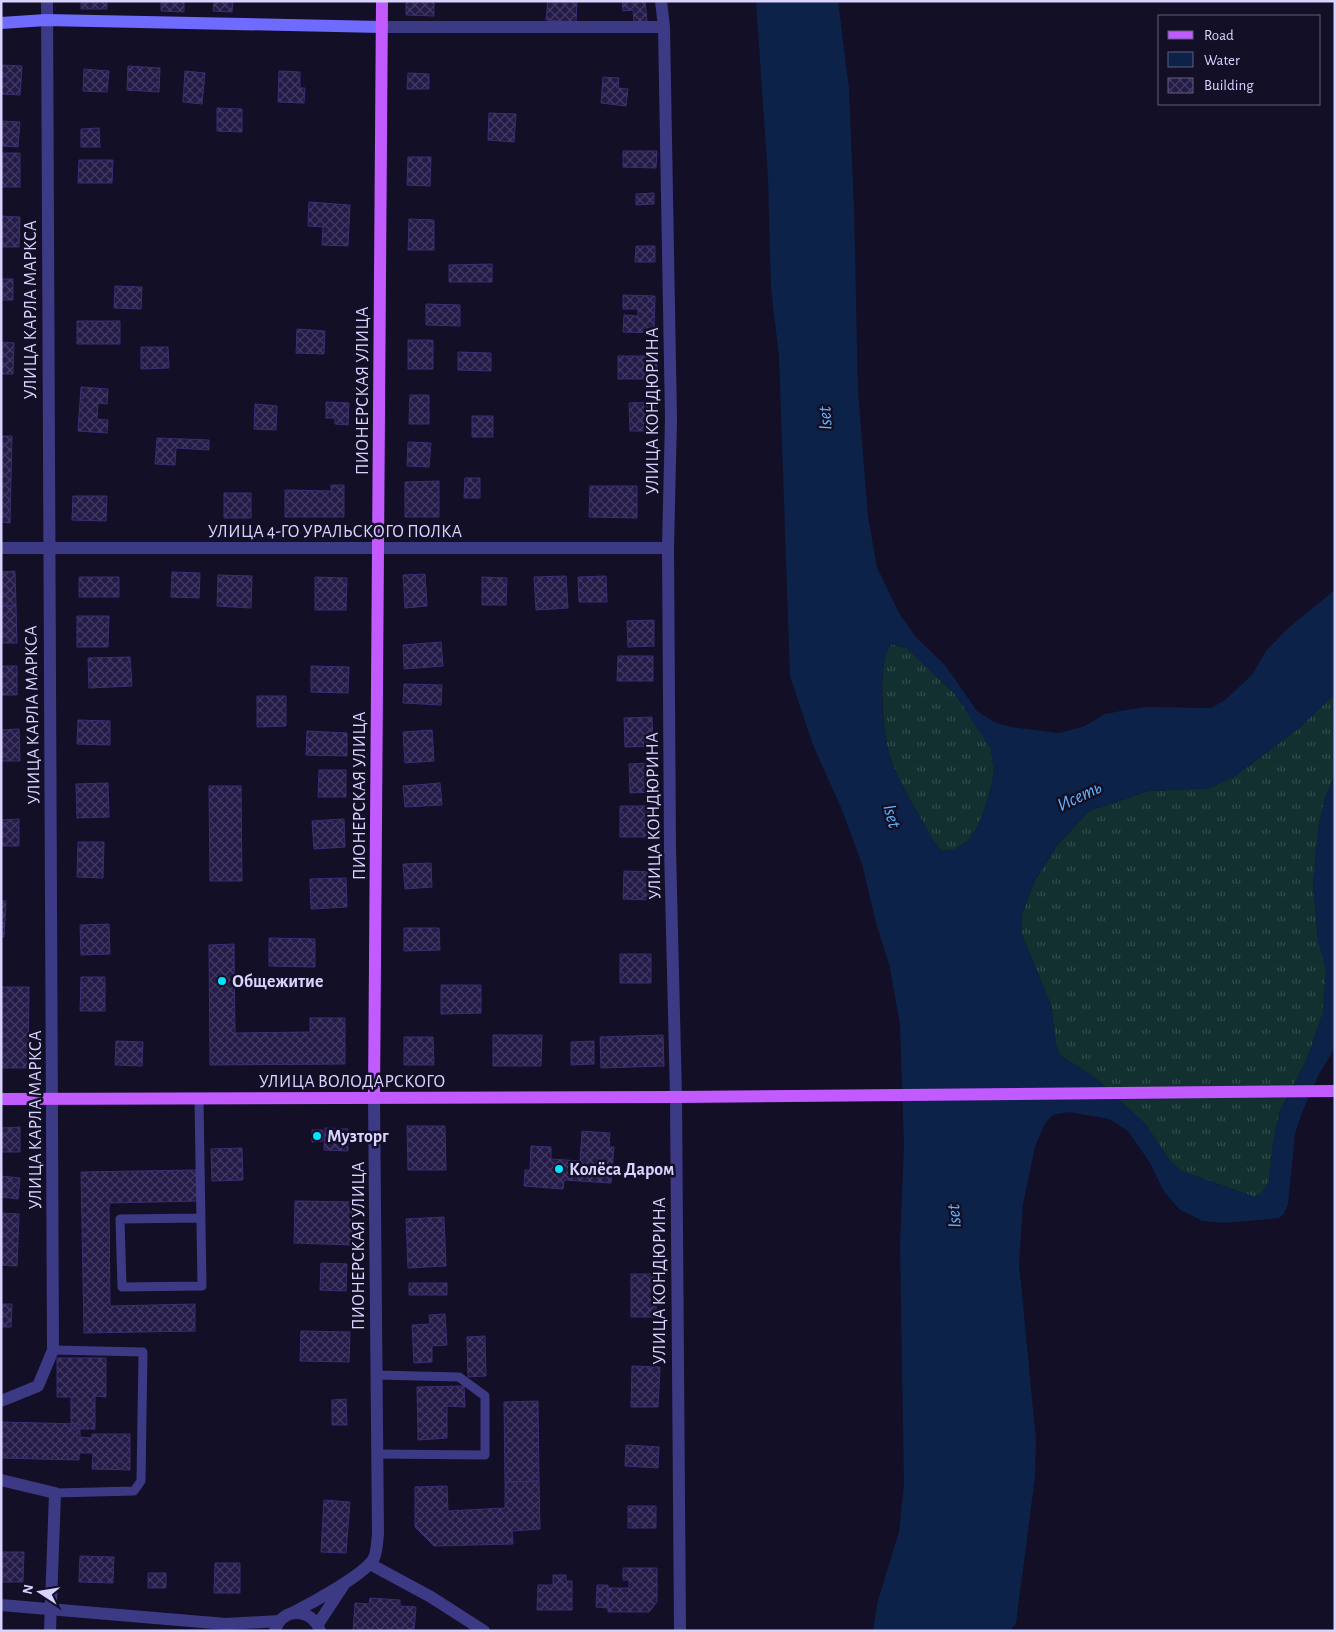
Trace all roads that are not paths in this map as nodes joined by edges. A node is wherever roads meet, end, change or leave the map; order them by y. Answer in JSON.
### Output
{"nodes":[{"id":1,"x":47,"y":1,"type":"edge"},
{"id":2,"x":382,"y":1,"type":"edge"},
{"id":3,"x":661,"y":1,"type":"edge"},
{"id":4,"x":46,"y":20,"type":"junction"},
{"id":5,"x":1,"y":23,"type":"edge"},
{"id":6,"x":382,"y":27,"type":"junction"},
{"id":7,"x":664,"y":27,"type":"junction"},
{"id":8,"x":1,"y":548,"type":"edge"},
{"id":9,"x":48,"y":548,"type":"junction"},
{"id":10,"x":668,"y":548,"type":"junction"},
{"id":11,"x":378,"y":549,"type":"junction"},
{"id":12,"x":1335,"y":1091,"type":"edge"},
{"id":13,"x":676,"y":1097,"type":"junction"},
{"id":14,"x":374,"y":1098,"type":"junction"},
{"id":15,"x":1,"y":1099,"type":"edge"},
{"id":16,"x":199,"y":1099,"type":"junction"},
{"id":17,"x":53,"y":1100,"type":"junction"},
{"id":18,"x":201,"y":1218,"type":"junction"},
{"id":19,"x":53,"y":1350,"type":"junction"},
{"id":20,"x":376,"y":1375,"type":"junction"},
{"id":21,"x":1,"y":1401,"type":"edge"},
{"id":22,"x":377,"y":1454,"type":"junction"},
{"id":23,"x":1,"y":1480,"type":"edge"},
{"id":24,"x":55,"y":1493,"type":"junction"},
{"id":25,"x":370,"y":1564,"type":"junction"},
{"id":26,"x":349,"y":1578,"type":"junction"},
{"id":27,"x":1,"y":1605,"type":"edge"},
{"id":28,"x":50,"y":1608,"type":"junction"},
{"id":29,"x":292,"y":1613,"type":"junction"},
{"id":30,"x":226,"y":1624,"type":"junction"},
{"id":31,"x":277,"y":1626,"type":"edge"},
{"id":32,"x":319,"y":1628,"type":"edge"},
{"id":33,"x":50,"y":1631,"type":"edge"},
{"id":34,"x":242,"y":1631,"type":"edge"},
{"id":35,"x":484,"y":1631,"type":"edge"},
{"id":36,"x":680,"y":1631,"type":"edge"}],
"edges":[{"from":1,"to":4,"type":"street","name":"УЛИЦА КАРЛА МАРКСА"},
{"from":2,"to":6,"type":"main road","name":"ПИОНЕРСКАЯ УЛИЦА"},
{"from":3,"to":7,"type":"street","name":"УЛИЦА КОНДЮРИНА"},
{"from":4,"to":5,"type":"main road"},
{"from":4,"to":6,"type":"main road"},
{"from":4,"to":9,"type":"street","name":"УЛИЦА КАРЛА МАРКСА"},
{"from":6,"to":7,"type":"street"},
{"from":6,"to":11,"type":"main road","name":"ПИОНЕРСКАЯ УЛИЦА"},
{"from":7,"to":10,"type":"street","name":"УЛИЦА КОНДЮРИНА"},
{"from":8,"to":9,"type":"street","name":"УЛИЦА 4-ГО УРАЛЬСКОГО ПОЛКА"},
{"from":9,"to":11,"type":"street","name":"УЛИЦА 4-ГО УРАЛЬСКОГО ПОЛКА"},
{"from":9,"to":17,"type":"street","name":"УЛИЦА КАРЛА МАРКСА"},
{"from":10,"to":11,"type":"street","name":"УЛИЦА 4-ГО УРАЛЬСКОГО ПОЛКА"},
{"from":10,"to":13,"type":"street","name":"УЛИЦА КОНДЮРИНА"},
{"from":11,"to":14,"type":"main road","name":"ПИОНЕРСКАЯ УЛИЦА"},
{"from":12,"to":13,"type":"main road","name":"УЛИЦА ВОЛОДАРСКОГО"},
{"from":13,"to":14,"type":"main road","name":"УЛИЦА ВОЛОДАРСКОГО"},
{"from":13,"to":36,"type":"street","name":"УЛИЦА КОНДЮРИНА"},
{"from":14,"to":16,"type":"main road","name":"УЛИЦА ВОЛОДАРСКОГО"},
{"from":14,"to":20,"type":"street","name":"ПИОНЕРСКАЯ УЛИЦА"},
{"from":15,"to":17,"type":"main road","name":"УЛИЦА ВОЛОДАРСКОГО"},
{"from":16,"to":17,"type":"main road","name":"УЛИЦА ВОЛОДАРСКОГО"},
{"from":16,"to":18,"type":"lane"},
{"from":17,"to":19,"type":"street","name":"УЛИЦА КАРЛА МАРКСА"},
{"from":18,"to":18,"type":"lane"},
{"from":19,"to":21,"type":"street","name":"УЛИЦА КАРЛА МАРКСА"},
{"from":19,"to":24,"type":"lane"},
{"from":20,"to":22,"type":"street","name":"ПИОНЕРСКАЯ УЛИЦА"},
{"from":20,"to":22,"type":"lane"},
{"from":22,"to":25,"type":"street","name":"ПИОНЕРСКАЯ УЛИЦА"},
{"from":23,"to":24,"type":"street"},
{"from":24,"to":28,"type":"street"},
{"from":25,"to":26,"type":"street"},
{"from":25,"to":35,"type":"street"},
{"from":26,"to":29,"type":"street"},
{"from":26,"to":32,"type":"street"},
{"from":27,"to":28,"type":"street"},
{"from":28,"to":30,"type":"street"},
{"from":28,"to":33,"type":"street"},
{"from":29,"to":31,"type":"street"},
{"from":29,"to":32,"type":"street"},
{"from":30,"to":31,"type":"street"},
{"from":30,"to":34,"type":"street"}]}
